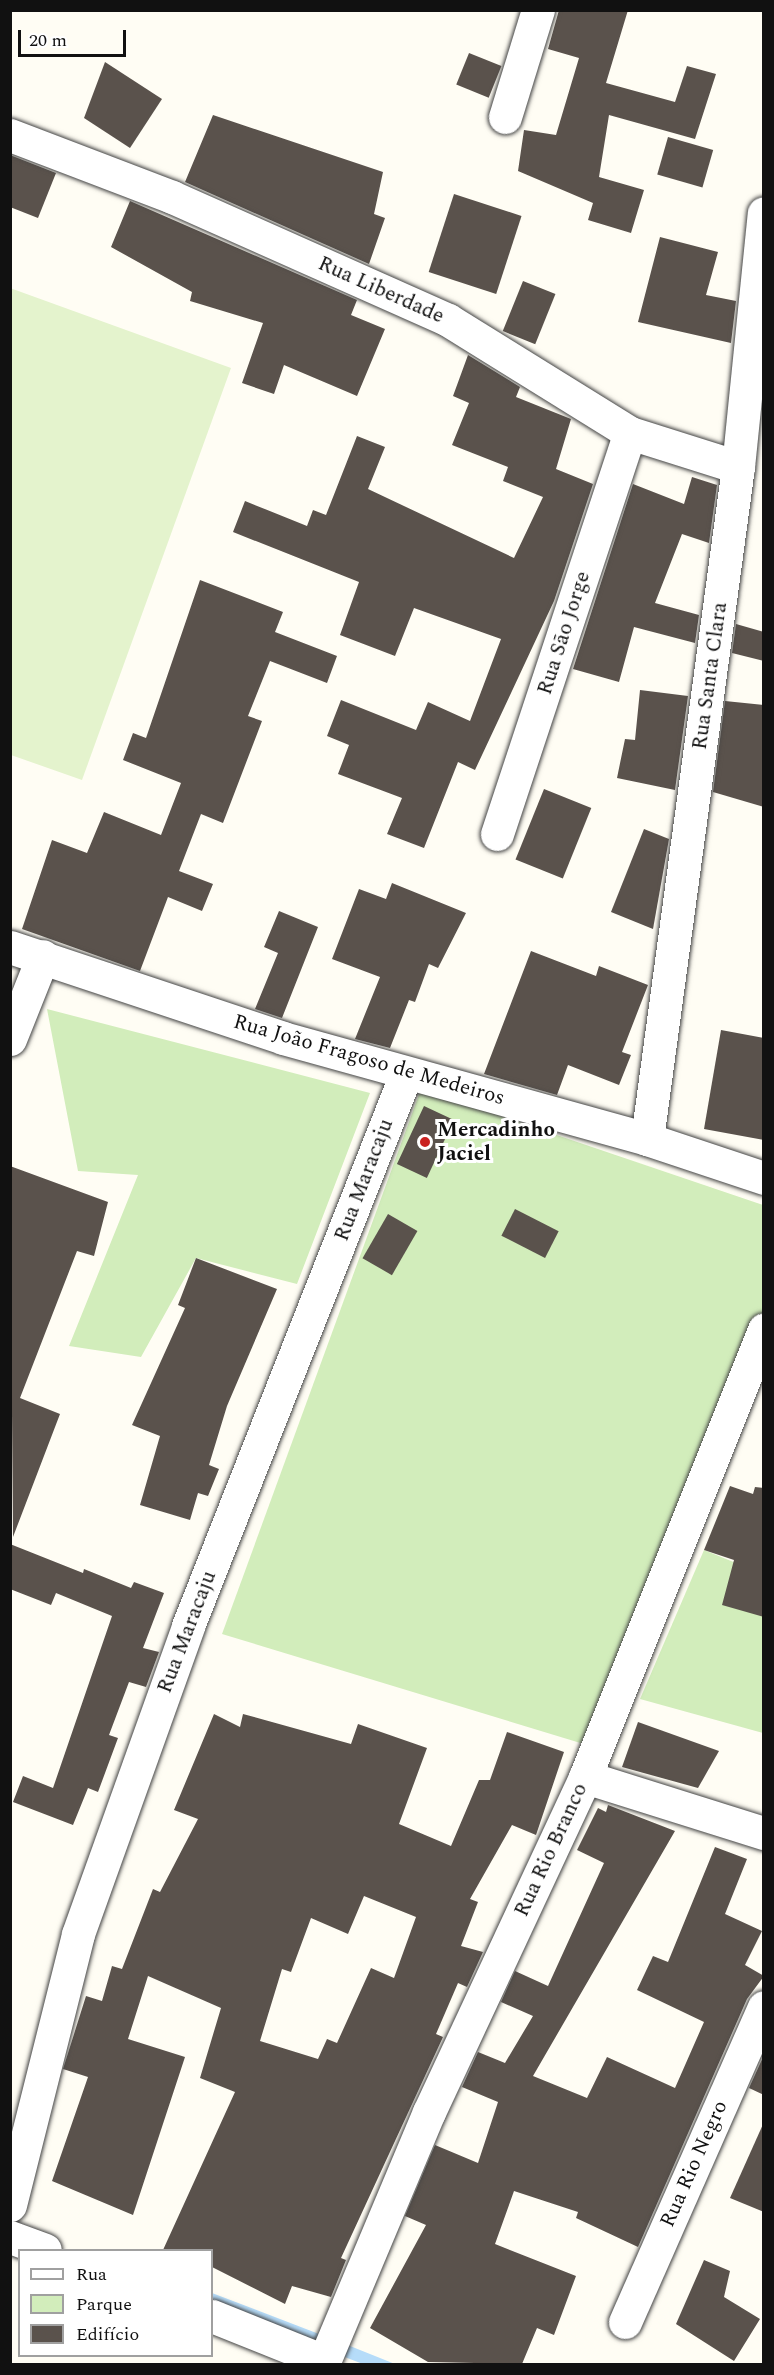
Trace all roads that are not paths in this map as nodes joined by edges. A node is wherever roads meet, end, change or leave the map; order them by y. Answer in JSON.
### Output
{"nodes":[{"id":1,"x":538,"y":10,"type":"edge"},
{"id":2,"x":505,"y":117,"type":"dead end"},
{"id":3,"x":10,"y":135,"type":"edge"},
{"id":4,"x":764,"y":213,"type":"edge"},
{"id":5,"x":630,"y":433,"type":"junction"},
{"id":6,"x":738,"y":467,"type":"junction"},
{"id":7,"x":497,"y":834,"type":"dead end"},
{"id":8,"x":10,"y":948,"type":"edge"},
{"id":9,"x":43,"y":956,"type":"junction"},
{"id":10,"x":10,"y":1039,"type":"edge"},
{"id":11,"x":406,"y":1074,"type":"junction"},
{"id":12,"x":647,"y":1138,"type":"junction"},
{"id":13,"x":764,"y":1178,"type":"edge"},
{"id":14,"x":764,"y":1330,"type":"edge"},
{"id":15,"x":585,"y":1777,"type":"junction"},
{"id":16,"x":764,"y":1833,"type":"edge"},
{"id":17,"x":764,"y":2007,"type":"edge"},
{"id":18,"x":11,"y":2203,"type":"edge"},
{"id":19,"x":10,"y":2237,"type":"edge"},
{"id":20,"x":42,"y":2249,"type":"edge"},
{"id":21,"x":213,"y":2316,"type":"edge"},
{"id":22,"x":625,"y":2322,"type":"dead end"},
{"id":23,"x":324,"y":2360,"type":"edge"}],
"edges":[{"from":1,"to":2,"type":"street"},
{"from":3,"to":5,"type":"street","name":"Rua Liberdade"},
{"from":4,"to":6,"type":"street","name":"Rua Santa Clara"},
{"from":5,"to":6,"type":"street","name":"Rua Liberdade"},
{"from":5,"to":7,"type":"street","name":"Rua São Jorge"},
{"from":6,"to":12,"type":"street","name":"Rua Santa Clara"},
{"from":8,"to":9,"type":"street","name":"Rua João Fragoso de Medeiros"},
{"from":9,"to":10,"type":"street"},
{"from":9,"to":11,"type":"street","name":"Rua João Fragoso de Medeiros"},
{"from":11,"to":12,"type":"street","name":"Rua João Fragoso de Medeiros"},
{"from":11,"to":18,"type":"street","name":"Rua Maracaju"},
{"from":12,"to":13,"type":"street","name":"Rua João Fragoso de Medeiros"},
{"from":14,"to":15,"type":"street","name":"Rua Rio Branco"},
{"from":15,"to":16,"type":"street"},
{"from":15,"to":23,"type":"street","name":"Rua Rio Branco"},
{"from":17,"to":22,"type":"street","name":"Rua Rio Negro"},
{"from":19,"to":20,"type":"street"},
{"from":21,"to":23,"type":"street"}]}
